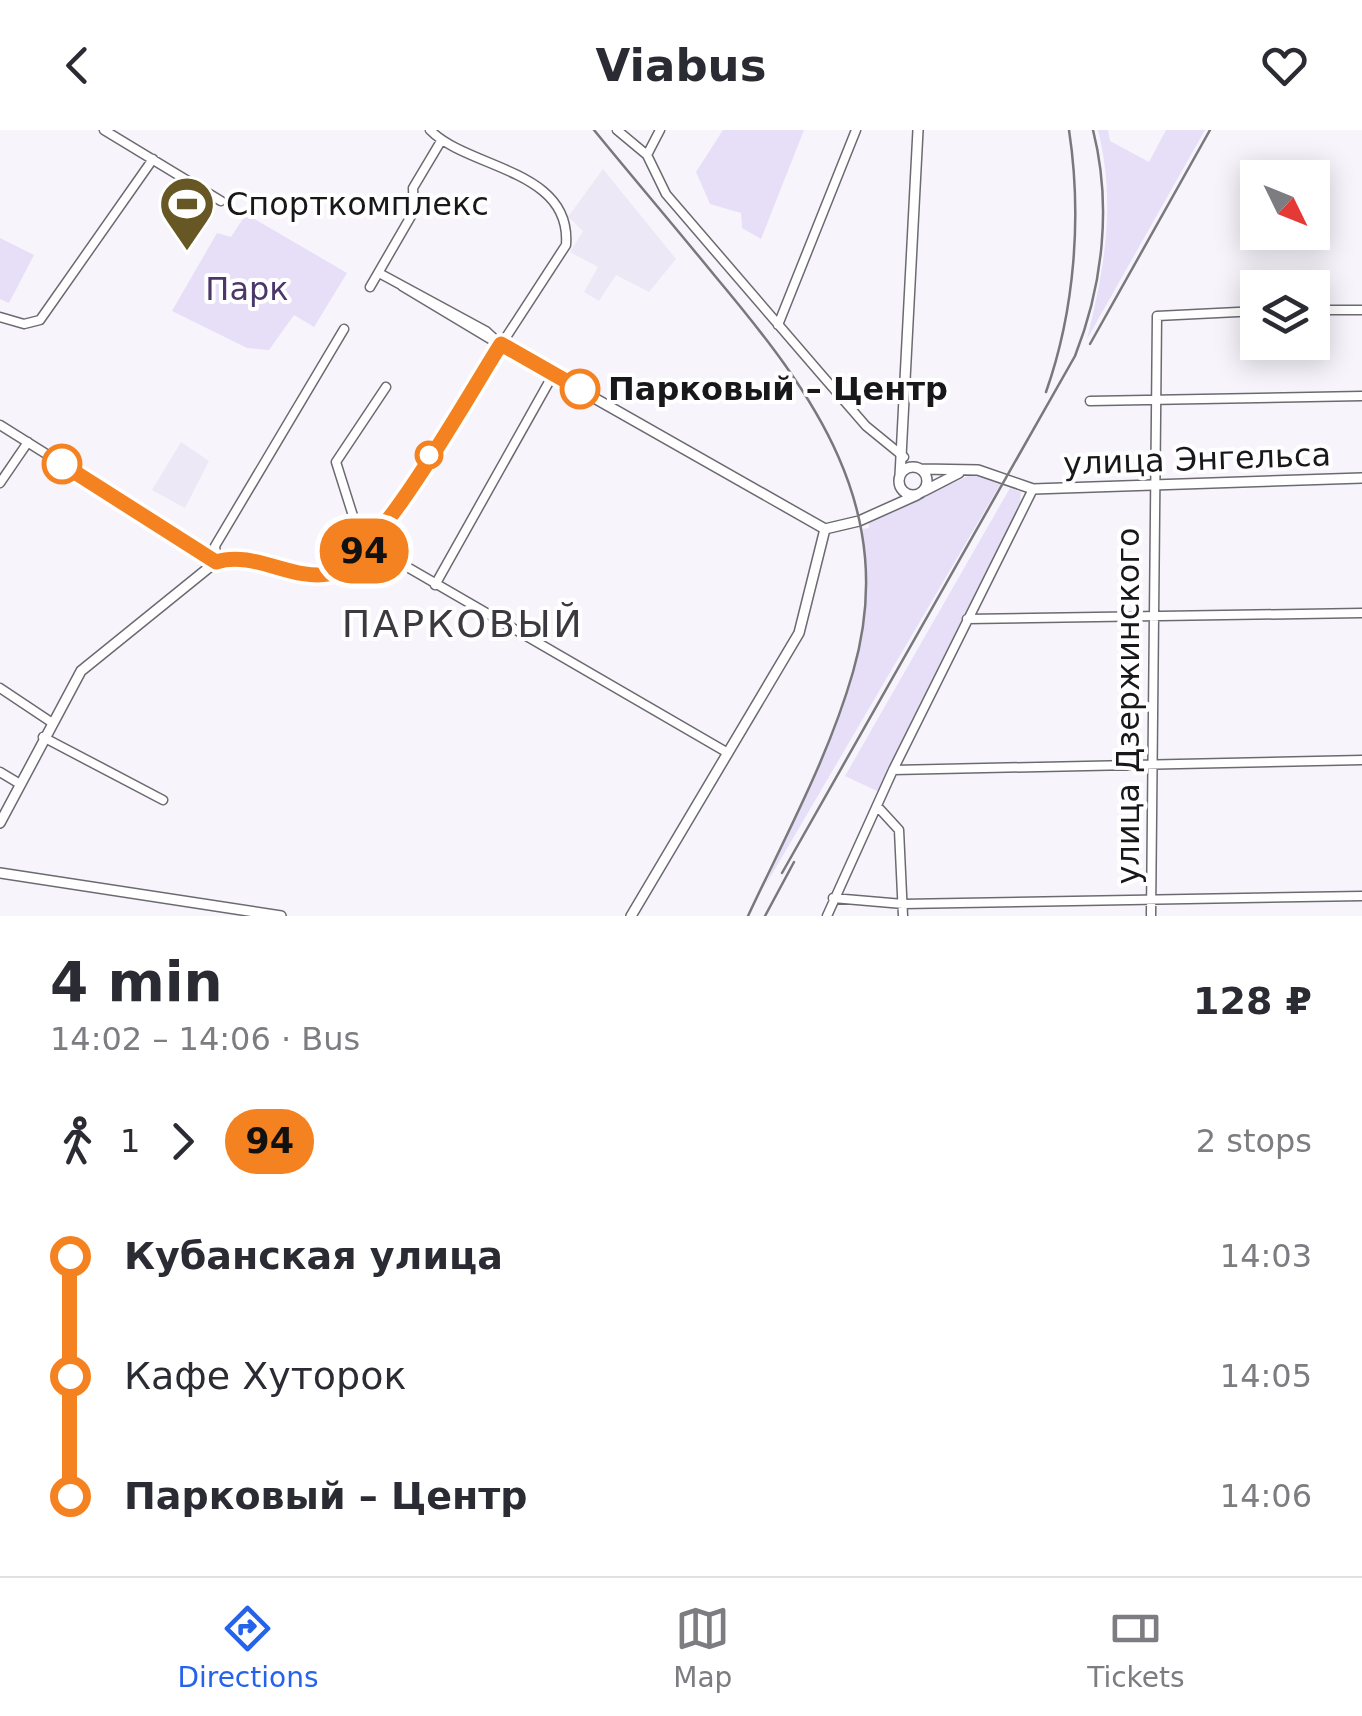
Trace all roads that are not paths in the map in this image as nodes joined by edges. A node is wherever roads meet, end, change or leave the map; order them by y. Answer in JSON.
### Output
{"nodes":[{"id":1,"x":104,"y":130,"type":"edge"},
{"id":2,"x":430,"y":130,"type":"edge"},
{"id":3,"x":617,"y":130,"type":"edge"},
{"id":4,"x":660,"y":130,"type":"edge"},
{"id":5,"x":856,"y":130,"type":"edge"},
{"id":6,"x":918,"y":130,"type":"edge"},
{"id":7,"x":441,"y":141,"type":"junction"},
{"id":8,"x":647,"y":155,"type":"junction"},
{"id":9,"x":153,"y":159,"type":"junction"},
{"id":10,"x":221,"y":201,"type":"dead end"},
{"id":11,"x":379,"y":273,"type":"junction"},
{"id":12,"x":370,"y":287,"type":"dead end"},
{"id":13,"x":1330,"y":310,"type":"edge"},
{"id":14,"x":1362,"y":310,"type":"edge"},
{"id":15,"x":1240,"y":313,"type":"edge"},
{"id":16,"x":0,"y":318,"type":"edge"},
{"id":17,"x":778,"y":325,"type":"junction"},
{"id":18,"x":344,"y":328,"type":"dead end"},
{"id":19,"x":501,"y":344,"type":"junction"},
{"id":20,"x":554,"y":374,"type":"junction"},
{"id":21,"x":386,"y":387,"type":"dead end"},
{"id":22,"x":1362,"y":396,"type":"edge"},
{"id":23,"x":1090,"y":401,"type":"dead end"},
{"id":24,"x":1154,"y":402,"type":"junction"},
{"id":25,"x":0,"y":425,"type":"edge"},
{"id":26,"x":28,"y":442,"type":"junction"},
{"id":27,"x":904,"y":457,"type":"junction"},
{"id":28,"x":918,"y":468,"type":"junction"},
{"id":29,"x":962,"y":472,"type":"junction"},
{"id":30,"x":900,"y":478,"type":"junction"},
{"id":31,"x":1362,"y":478,"type":"edge"},
{"id":32,"x":0,"y":483,"type":"edge"},
{"id":33,"x":1154,"y":484,"type":"junction"},
{"id":34,"x":1033,"y":490,"type":"junction"},
{"id":35,"x":918,"y":494,"type":"junction"},
{"id":36,"x":891,"y":506,"type":"junction"},
{"id":37,"x":825,"y":529,"type":"junction"},
{"id":38,"x":374,"y":542,"type":"junction"},
{"id":39,"x":216,"y":562,"type":"junction"},
{"id":40,"x":435,"y":585,"type":"junction"},
{"id":41,"x":1153,"y":613,"type":"junction"},
{"id":42,"x":1362,"y":613,"type":"edge"},
{"id":43,"x":967,"y":619,"type":"junction"},
{"id":44,"x":0,"y":688,"type":"edge"},
{"id":45,"x":51,"y":722,"type":"junction"},
{"id":46,"x":44,"y":738,"type":"junction"},
{"id":47,"x":728,"y":753,"type":"junction"},
{"id":48,"x":1362,"y":760,"type":"edge"},
{"id":49,"x":1152,"y":764,"type":"junction"},
{"id":50,"x":893,"y":770,"type":"junction"},
{"id":51,"x":0,"y":772,"type":"edge"},
{"id":52,"x":20,"y":784,"type":"junction"},
{"id":53,"x":163,"y":800,"type":"dead end"},
{"id":54,"x":876,"y":806,"type":"junction"},
{"id":55,"x":0,"y":823,"type":"edge"},
{"id":56,"x":0,"y":873,"type":"edge"},
{"id":57,"x":1362,"y":896,"type":"edge"},
{"id":58,"x":833,"y":898,"type":"junction"},
{"id":59,"x":1152,"y":901,"type":"junction"},
{"id":60,"x":903,"y":904,"type":"junction"},
{"id":61,"x":281,"y":916,"type":"edge"},
{"id":62,"x":631,"y":916,"type":"edge"},
{"id":63,"x":826,"y":916,"type":"edge"},
{"id":64,"x":903,"y":916,"type":"edge"},
{"id":65,"x":1151,"y":916,"type":"edge"}],
"edges":[{"from":1,"to":9,"type":"street"},
{"from":2,"to":7,"type":"street"},
{"from":3,"to":8,"type":"street"},
{"from":4,"to":8,"type":"street"},
{"from":5,"to":17,"type":"street"},
{"from":6,"to":27,"type":"main road"},
{"from":7,"to":11,"type":"street"},
{"from":7,"to":19,"type":"street"},
{"from":8,"to":17,"type":"street"},
{"from":9,"to":10,"type":"street"},
{"from":9,"to":16,"type":"street"},
{"from":11,"to":12,"type":"street"},
{"from":11,"to":19,"type":"street"},
{"from":13,"to":14,"type":"street"},
{"from":15,"to":24,"type":"street","name":"улица Дзержинского"},
{"from":17,"to":27,"type":"street"},
{"from":18,"to":39,"type":"street"},
{"from":19,"to":20,"type":"main road"},
{"from":19,"to":38,"type":"main road"},
{"from":20,"to":37,"type":"main road"},
{"from":20,"to":40,"type":"street"},
{"from":21,"to":38,"type":"street"},
{"from":22,"to":24,"type":"street"},
{"from":23,"to":24,"type":"street"},
{"from":24,"to":33,"type":"street","name":"улица Дзержинского"},
{"from":25,"to":26,"type":"street"},
{"from":26,"to":32,"type":"street"},
{"from":26,"to":39,"type":"street"},
{"from":27,"to":28,"type":"main road"},
{"from":27,"to":30,"type":"main road"},
{"from":28,"to":29,"type":"main road"},
{"from":28,"to":30,"type":"main road"},
{"from":28,"to":35,"type":"main road"},
{"from":29,"to":34,"type":"main road"},
{"from":29,"to":35,"type":"main road"},
{"from":30,"to":35,"type":"main road"},
{"from":30,"to":36,"type":"main road"},
{"from":31,"to":33,"type":"main road","name":"улица Энгельса"},
{"from":33,"to":34,"type":"main road","name":"улица Энгельса"},
{"from":33,"to":41,"type":"street","name":"улица Дзержинского"},
{"from":34,"to":43,"type":"street"},
{"from":35,"to":36,"type":"main road"},
{"from":36,"to":37,"type":"main road"},
{"from":37,"to":47,"type":"main road"},
{"from":38,"to":39,"type":"main road"},
{"from":38,"to":40,"type":"street"},
{"from":39,"to":45,"type":"main road"},
{"from":40,"to":47,"type":"street"},
{"from":41,"to":42,"type":"street"},
{"from":41,"to":43,"type":"street"},
{"from":41,"to":49,"type":"street","name":"улица Дзержинского"},
{"from":43,"to":50,"type":"street"},
{"from":44,"to":45,"type":"street"},
{"from":45,"to":46,"type":"main road"},
{"from":46,"to":52,"type":"main road"},
{"from":46,"to":53,"type":"street"},
{"from":47,"to":62,"type":"main road"},
{"from":48,"to":49,"type":"street"},
{"from":49,"to":50,"type":"street"},
{"from":49,"to":59,"type":"street","name":"улица Дзержинского"},
{"from":50,"to":54,"type":"street"},
{"from":51,"to":52,"type":"street"},
{"from":52,"to":55,"type":"main road"},
{"from":54,"to":58,"type":"street"},
{"from":54,"to":60,"type":"street"},
{"from":56,"to":61,"type":"main road"},
{"from":57,"to":59,"type":"street"},
{"from":58,"to":60,"type":"street"},
{"from":58,"to":63,"type":"street"},
{"from":59,"to":60,"type":"street"},
{"from":59,"to":65,"type":"street","name":"улица Дзержинского"},
{"from":60,"to":64,"type":"street"}]}
